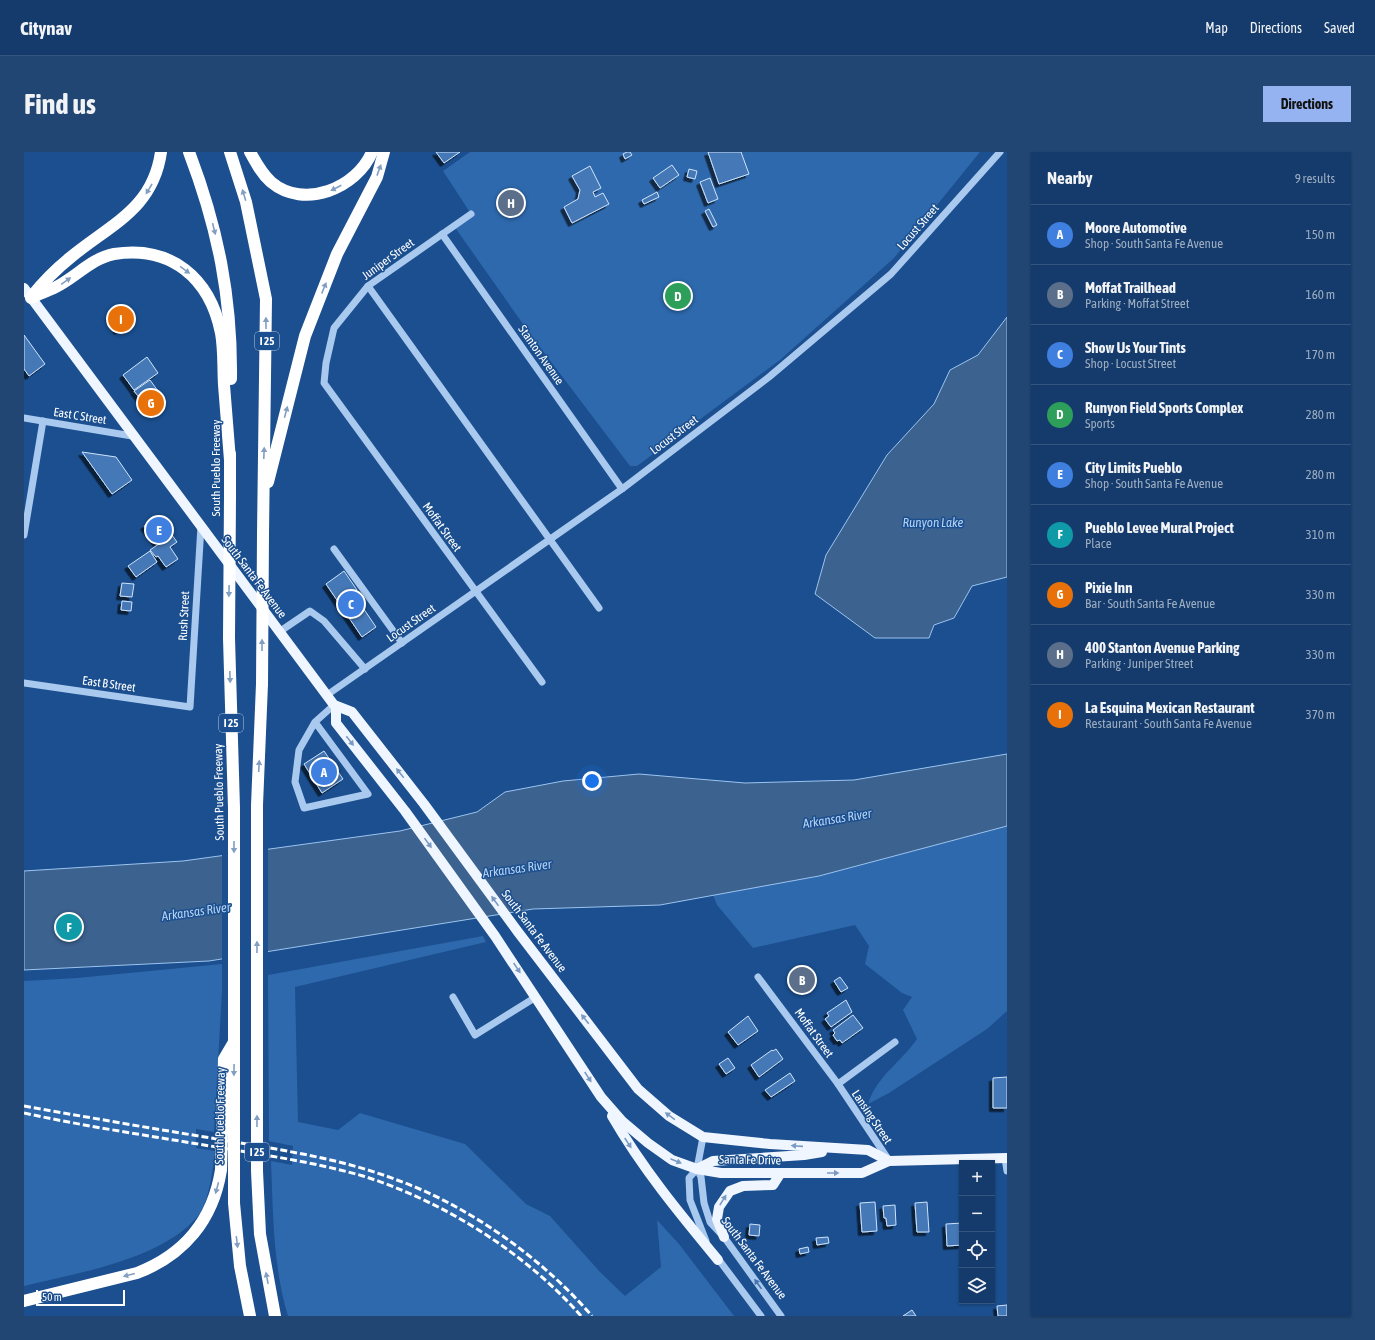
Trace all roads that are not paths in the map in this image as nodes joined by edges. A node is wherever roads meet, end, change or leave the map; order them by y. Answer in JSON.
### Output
{"nodes":[{"id":1,"x":161,"y":152,"type":"edge"},
{"id":2,"x":189,"y":152,"type":"edge"},
{"id":3,"x":230,"y":152,"type":"edge"},
{"id":4,"x":250,"y":152,"type":"edge"},
{"id":5,"x":372,"y":152,"type":"edge"},
{"id":6,"x":384,"y":152,"type":"edge"},
{"id":7,"x":1000,"y":152,"type":"edge"},
{"id":8,"x":471,"y":214,"type":"dead end"},
{"id":9,"x":442,"y":234,"type":"junction"},
{"id":10,"x":368,"y":286,"type":"junction"},
{"id":11,"x":26,"y":296,"type":"edge"},
{"id":12,"x":324,"y":383,"type":"joint"},
{"id":13,"x":24,"y":418,"type":"edge"},
{"id":14,"x":43,"y":421,"type":"junction"},
{"id":15,"x":132,"y":436,"type":"junction"},
{"id":16,"x":230,"y":460,"type":"junction"},
{"id":17,"x":622,"y":489,"type":"junction"},
{"id":18,"x":262,"y":504,"type":"junction"},
{"id":19,"x":200,"y":526,"type":"junction"},
{"id":20,"x":24,"y":535,"type":"edge"},
{"id":21,"x":550,"y":538,"type":"junction"},
{"id":22,"x":334,"y":549,"type":"dead end"},
{"id":23,"x":475,"y":591,"type":"junction"},
{"id":24,"x":599,"y":608,"type":"dead end"},
{"id":25,"x":280,"y":632,"type":"junction"},
{"id":26,"x":402,"y":643,"type":"junction"},
{"id":27,"x":364,"y":669,"type":"junction"},
{"id":28,"x":24,"y":682,"type":"edge"},
{"id":29,"x":542,"y":682,"type":"dead end"},
{"id":30,"x":327,"y":695,"type":"junction"},
{"id":31,"x":335,"y":706,"type":"junction"},
{"id":32,"x":190,"y":707,"type":"joint"},
{"id":33,"x":315,"y":722,"type":"junction"},
{"id":34,"x":758,"y":977,"type":"dead end"},
{"id":35,"x":453,"y":997,"type":"dead end"},
{"id":36,"x":536,"y":997,"type":"junction"},
{"id":37,"x":234,"y":1040,"type":"junction"},
{"id":38,"x":895,"y":1042,"type":"dead end"},
{"id":39,"x":838,"y":1084,"type":"junction"},
{"id":40,"x":601,"y":1097,"type":"junction"},
{"id":41,"x":622,"y":1122,"type":"joint"},
{"id":42,"x":703,"y":1137,"type":"junction"},
{"id":43,"x":839,"y":1149,"type":"junction"},
{"id":44,"x":1006,"y":1158,"type":"edge"},
{"id":45,"x":889,"y":1161,"type":"junction"},
{"id":46,"x":697,"y":1169,"type":"junction"},
{"id":47,"x":1007,"y":1171,"type":"edge"},
{"id":48,"x":780,"y":1174,"type":"junction"},
{"id":49,"x":724,"y":1237,"type":"junction"},
{"id":50,"x":718,"y":1260,"type":"junction"},
{"id":51,"x":24,"y":1301,"type":"edge"},
{"id":52,"x":250,"y":1316,"type":"edge"},
{"id":53,"x":275,"y":1316,"type":"edge"},
{"id":54,"x":761,"y":1316,"type":"edge"},
{"id":55,"x":781,"y":1316,"type":"edge"}],
"edges":[{"from":1,"to":11,"type":"highway","one_way":true},
{"from":2,"to":16,"type":"highway","name":"South Pueblo Freeway","number":"I 25","one_way":true},
{"from":18,"to":3,"type":"highway","number":"I 25","one_way":true},
{"from":5,"to":4,"type":"highway","one_way":true},
{"from":18,"to":6,"type":"highway","one_way":true},
{"from":7,"to":17,"type":"street","name":"Locust Street"},
{"from":8,"to":9,"type":"street","name":"Juniper Street"},
{"from":9,"to":10,"type":"street","name":"Juniper Street"},
{"from":9,"to":17,"type":"street","name":"Stanton Avenue"},
{"from":10,"to":12,"type":"street","name":"Juniper Street"},
{"from":10,"to":21,"type":"street"},
{"from":11,"to":15,"type":"main road","name":"South Santa Fe Avenue"},
{"from":11,"to":16,"type":"highway","one_way":true},
{"from":12,"to":23,"type":"street","name":"Moffat Street"},
{"from":13,"to":14,"type":"street","name":"East C Street"},
{"from":14,"to":15,"type":"street","name":"East C Street"},
{"from":14,"to":20,"type":"street"},
{"from":15,"to":19,"type":"main road","name":"South Santa Fe Avenue"},
{"from":16,"to":37,"type":"highway","name":"South Pueblo Freeway","number":"I 25","one_way":true,"bridge":true},
{"from":17,"to":21,"type":"street","name":"Locust Street"},
{"from":53,"to":18,"type":"highway","number":"I 25","one_way":true,"bridge":true},
{"from":19,"to":25,"type":"main road","name":"South Santa Fe Avenue"},
{"from":19,"to":32,"type":"street","name":"Rush Street"},
{"from":21,"to":23,"type":"street","name":"Locust Street"},
{"from":21,"to":24,"type":"street"},
{"from":22,"to":26,"type":"street"},
{"from":23,"to":26,"type":"street","name":"Locust Street"},
{"from":23,"to":29,"type":"street","name":"Moffat Street"},
{"from":25,"to":27,"type":"street"},
{"from":25,"to":30,"type":"main road","name":"South Santa Fe Avenue"},
{"from":26,"to":27,"type":"street","name":"Locust Street"},
{"from":27,"to":30,"type":"street","name":"Locust Street"},
{"from":28,"to":32,"type":"street","name":"East B Street"},
{"from":30,"to":31,"type":"main road","name":"South Santa Fe Avenue"},
{"from":31,"to":33,"type":"street"},
{"from":31,"to":36,"type":"main road","name":"South Santa Fe Avenue","one_way":true},
{"from":42,"to":31,"type":"main road","name":"South Santa Fe Avenue","one_way":true},
{"from":33,"to":33,"type":"street"},
{"from":34,"to":39,"type":"street","name":"Moffat Street"},
{"from":35,"to":36,"type":"street"},
{"from":36,"to":40,"type":"main road","name":"South Santa Fe Avenue","one_way":true},
{"from":37,"to":51,"type":"highway","one_way":true},
{"from":37,"to":52,"type":"highway","name":"South Pueblo Freeway","number":"I 25","one_way":true},
{"from":38,"to":39,"type":"street"},
{"from":39,"to":45,"type":"street","name":"Lansing Street"},
{"from":40,"to":41,"type":"main road","name":"South Santa Fe Avenue"},
{"from":40,"to":50,"type":"main road","one_way":true},
{"from":41,"to":46,"type":"main road","name":"Santa Fe Drive","one_way":true},
{"from":43,"to":42,"type":"main road","name":"Santa Fe Drive","one_way":true},
{"from":42,"to":46,"type":"street","name":"South Santa Fe Avenue"},
{"from":43,"to":45,"type":"main road","name":"Santa Fe Drive"},
{"from":43,"to":46,"type":"main road"},
{"from":44,"to":45,"type":"main road","name":"Santa Fe Drive"},
{"from":44,"to":47,"type":"street"},
{"from":48,"to":45,"type":"main road","name":"Santa Fe Drive","one_way":true},
{"from":46,"to":48,"type":"main road","name":"Santa Fe Drive"},
{"from":46,"to":49,"type":"street","name":"South Santa Fe Avenue"},
{"from":46,"to":50,"type":"street","name":"South Santa Fe Avenue"},
{"from":49,"to":48,"type":"main road","one_way":true},
{"from":55,"to":49,"type":"street","name":"South Santa Fe Avenue","one_way":true},
{"from":50,"to":54,"type":"street","name":"South Santa Fe Avenue"}]}
